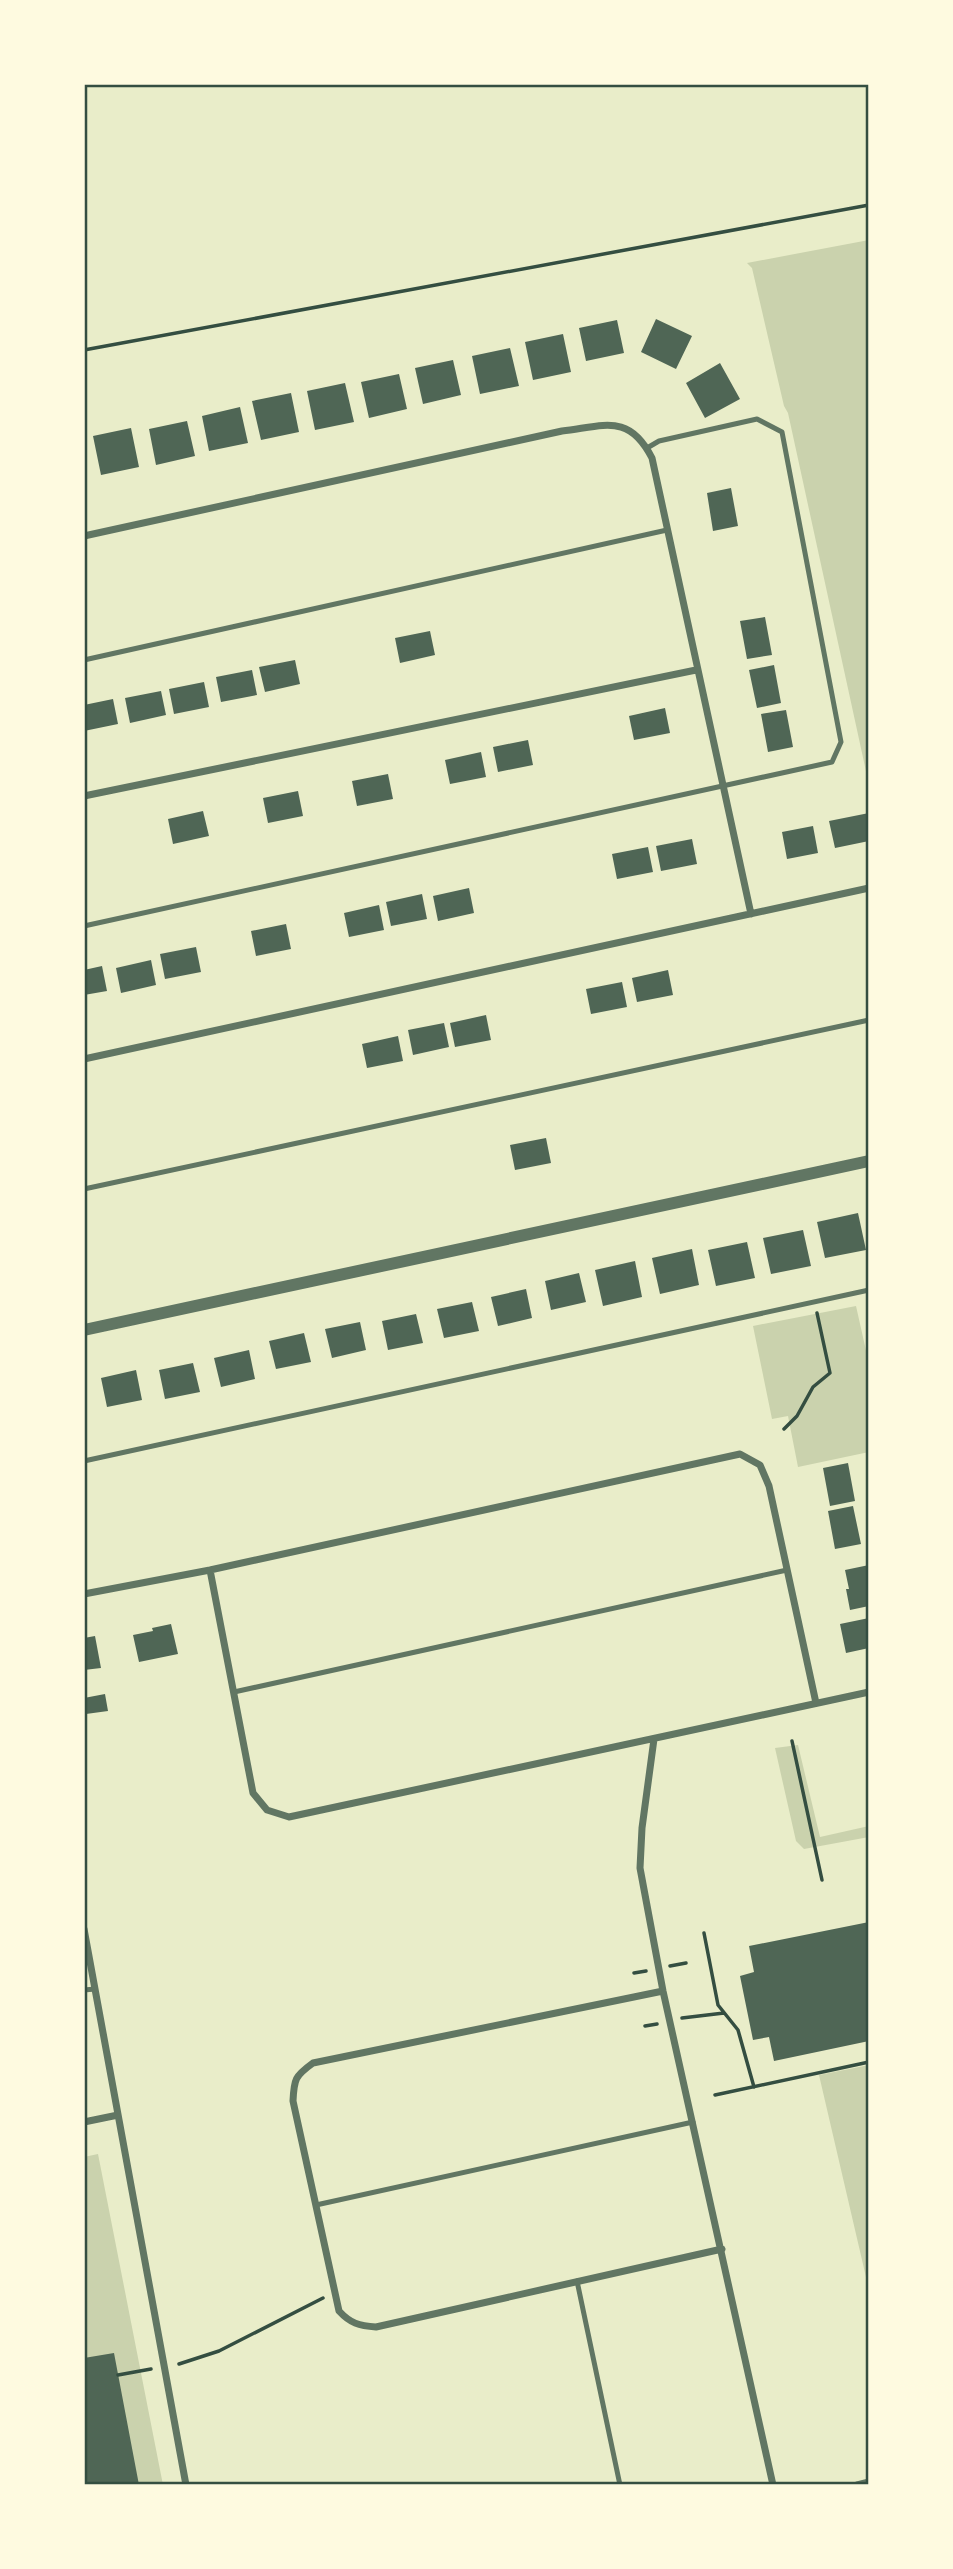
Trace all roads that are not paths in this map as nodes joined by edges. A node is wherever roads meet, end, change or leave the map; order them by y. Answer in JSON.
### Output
{"nodes":[{"id":1,"x":647,"y":448,"type":"junction"},
{"id":2,"x":667,"y":530,"type":"junction"},
{"id":3,"x":84,"y":536,"type":"edge"},
{"id":4,"x":84,"y":660,"type":"edge"},
{"id":5,"x":696,"y":670,"type":"junction"},
{"id":6,"x":722,"y":786,"type":"junction"},
{"id":7,"x":84,"y":796,"type":"edge"},
{"id":8,"x":869,"y":888,"type":"edge"},
{"id":9,"x":751,"y":914,"type":"junction"},
{"id":10,"x":84,"y":926,"type":"edge"},
{"id":11,"x":869,"y":1020,"type":"edge"},
{"id":12,"x":84,"y":1059,"type":"edge"},
{"id":13,"x":869,"y":1161,"type":"edge"},
{"id":14,"x":84,"y":1189,"type":"edge"},
{"id":15,"x":869,"y":1290,"type":"edge"},
{"id":16,"x":84,"y":1330,"type":"edge"},
{"id":17,"x":84,"y":1461,"type":"edge"},
{"id":18,"x":210,"y":1570,"type":"junction"},
{"id":19,"x":787,"y":1570,"type":"junction"},
{"id":20,"x":84,"y":1594,"type":"edge"},
{"id":21,"x":234,"y":1692,"type":"junction"},
{"id":22,"x":869,"y":1692,"type":"edge"},
{"id":23,"x":816,"y":1703,"type":"junction"},
{"id":24,"x":654,"y":1739,"type":"junction"},
{"id":25,"x":84,"y":1929,"type":"edge"},
{"id":26,"x":95,"y":1989,"type":"junction"},
{"id":27,"x":84,"y":1990,"type":"edge"},
{"id":28,"x":663,"y":1990,"type":"junction"},
{"id":29,"x":118,"y":2115,"type":"junction"},
{"id":30,"x":693,"y":2121,"type":"junction"},
{"id":31,"x":84,"y":2122,"type":"edge"},
{"id":32,"x":316,"y":2205,"type":"junction"},
{"id":33,"x":722,"y":2249,"type":"junction"},
{"id":34,"x":577,"y":2281,"type":"junction"},
{"id":35,"x":869,"y":2483,"type":"edge"},
{"id":36,"x":186,"y":2485,"type":"edge"},
{"id":37,"x":620,"y":2485,"type":"edge"},
{"id":38,"x":773,"y":2485,"type":"edge"},
{"id":39,"x":857,"y":2485,"type":"edge"}],
"edges":[{"from":1,"to":2,"type":"street"},
{"from":1,"to":3,"type":"street"},
{"from":1,"to":6,"type":"lane"},
{"from":2,"to":4,"type":"lane"},
{"from":2,"to":5,"type":"street"},
{"from":5,"to":6,"type":"street"},
{"from":5,"to":7,"type":"street"},
{"from":6,"to":9,"type":"street"},
{"from":6,"to":10,"type":"lane"},
{"from":8,"to":9,"type":"street"},
{"from":9,"to":12,"type":"street"},
{"from":11,"to":14,"type":"lane"},
{"from":13,"to":16,"type":"street"},
{"from":15,"to":17,"type":"lane"},
{"from":18,"to":19,"type":"street"},
{"from":18,"to":20,"type":"street"},
{"from":18,"to":21,"type":"street"},
{"from":19,"to":21,"type":"lane"},
{"from":19,"to":23,"type":"street"},
{"from":21,"to":24,"type":"street"},
{"from":22,"to":23,"type":"street"},
{"from":23,"to":24,"type":"street"},
{"from":24,"to":28,"type":"street"},
{"from":25,"to":26,"type":"street"},
{"from":26,"to":27,"type":"lane"},
{"from":26,"to":29,"type":"street"},
{"from":28,"to":30,"type":"street"},
{"from":28,"to":32,"type":"street"},
{"from":29,"to":31,"type":"street"},
{"from":29,"to":36,"type":"street"},
{"from":30,"to":32,"type":"lane"},
{"from":30,"to":33,"type":"street"},
{"from":32,"to":34,"type":"street"},
{"from":33,"to":34,"type":"street"},
{"from":33,"to":38,"type":"street"},
{"from":34,"to":37,"type":"lane"},
{"from":35,"to":39,"type":"street"}]}
